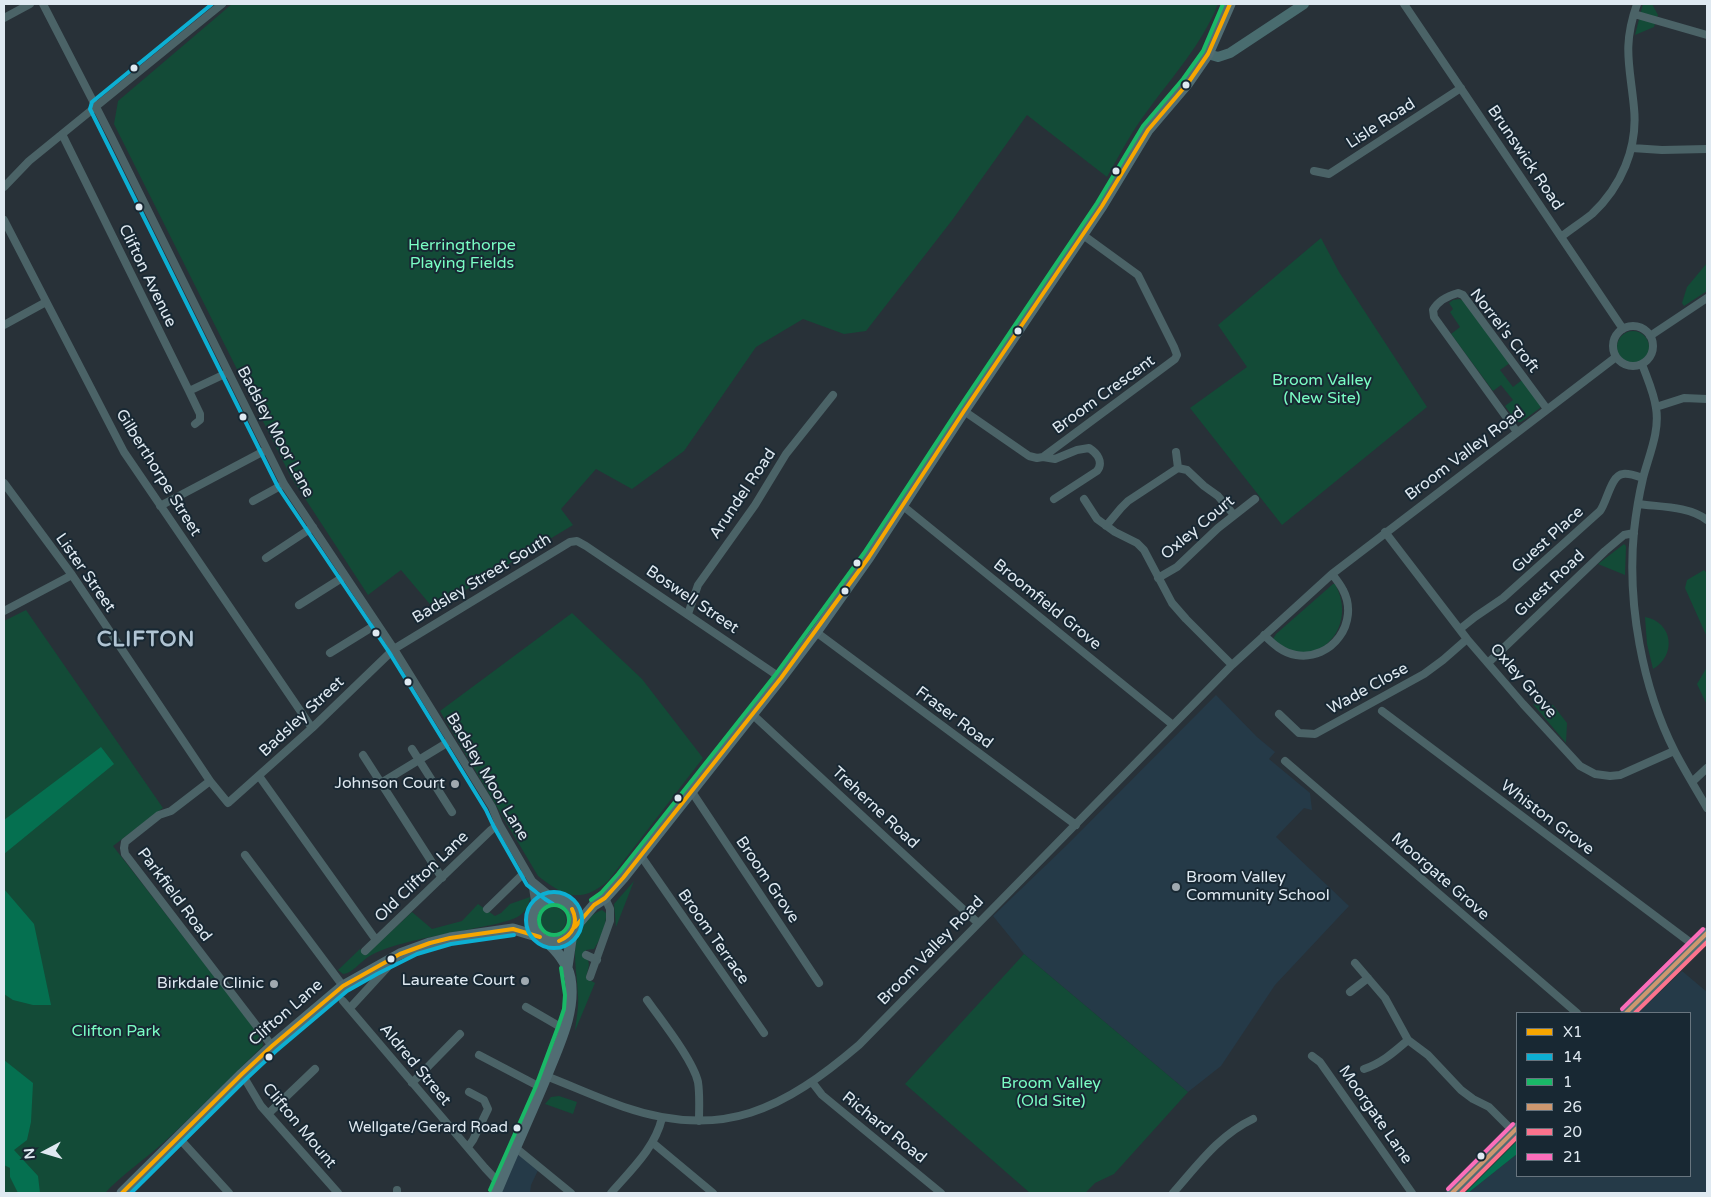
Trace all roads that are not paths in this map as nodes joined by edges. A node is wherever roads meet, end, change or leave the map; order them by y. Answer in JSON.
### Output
{"nodes":[{"id":1,"x":30,"y":4,"type":"edge"},
{"id":2,"x":43,"y":4,"type":"edge"},
{"id":3,"x":222,"y":4,"type":"edge"},
{"id":4,"x":1230,"y":4,"type":"edge"},
{"id":5,"x":1304,"y":4,"type":"edge"},
{"id":6,"x":1404,"y":4,"type":"edge"},
{"id":7,"x":1637,"y":4,"type":"edge"},
{"id":8,"x":1634,"y":14,"type":"junction"},
{"id":9,"x":4,"y":18,"type":"edge"},
{"id":10,"x":1707,"y":35,"type":"edge"},
{"id":11,"x":1208,"y":54,"type":"junction"},
{"id":12,"x":1461,"y":88,"type":"junction"},
{"id":13,"x":96,"y":108,"type":"junction"},
{"id":14,"x":62,"y":134,"type":"junction"},
{"id":15,"x":1632,"y":148,"type":"junction"},
{"id":16,"x":1707,"y":149,"type":"edge"},
{"id":17,"x":1314,"y":171,"type":"dead end"},
{"id":18,"x":4,"y":186,"type":"edge"},
{"id":19,"x":4,"y":220,"type":"edge"},
{"id":20,"x":1083,"y":235,"type":"junction"},
{"id":21,"x":1561,"y":237,"type":"junction"},
{"id":22,"x":1707,"y":298,"type":"edge"},
{"id":23,"x":46,"y":302,"type":"junction"},
{"id":24,"x":4,"y":325,"type":"edge"},
{"id":25,"x":1622,"y":329,"type":"junction"},
{"id":26,"x":1650,"y":336,"type":"junction"},
{"id":27,"x":1616,"y":357,"type":"junction"},
{"id":28,"x":1642,"y":364,"type":"junction"},
{"id":29,"x":227,"y":373,"type":"junction"},
{"id":30,"x":189,"y":391,"type":"junction"},
{"id":31,"x":833,"y":395,"type":"dead end"},
{"id":32,"x":1707,"y":399,"type":"edge"},
{"id":33,"x":1656,"y":407,"type":"junction"},
{"id":34,"x":1547,"y":409,"type":"junction"},
{"id":35,"x":964,"y":411,"type":"junction"},
{"id":36,"x":195,"y":424,"type":"dead end"},
{"id":37,"x":1517,"y":432,"type":"junction"},
{"id":38,"x":266,"y":450,"type":"junction"},
{"id":39,"x":1176,"y":452,"type":"dead end"},
{"id":40,"x":1043,"y":457,"type":"junction"},
{"id":41,"x":1178,"y":468,"type":"junction"},
{"id":42,"x":1644,"y":478,"type":"junction"},
{"id":43,"x":4,"y":483,"type":"edge"},
{"id":44,"x":284,"y":484,"type":"junction"},
{"id":45,"x":1054,"y":499,"type":"dead end"},
{"id":46,"x":1084,"y":499,"type":"dead end"},
{"id":47,"x":1255,"y":499,"type":"dead end"},
{"id":48,"x":253,"y":501,"type":"dead end"},
{"id":49,"x":1638,"y":504,"type":"junction"},
{"id":50,"x":160,"y":506,"type":"junction"},
{"id":51,"x":903,"y":506,"type":"junction"},
{"id":52,"x":1234,"y":515,"type":"junction"},
{"id":53,"x":1707,"y":520,"type":"edge"},
{"id":54,"x":313,"y":526,"type":"junction"},
{"id":55,"x":1106,"y":526,"type":"junction"},
{"id":56,"x":1385,"y":532,"type":"junction"},
{"id":57,"x":1634,"y":533,"type":"junction"},
{"id":58,"x":586,"y":546,"type":"joint"},
{"id":59,"x":266,"y":558,"type":"dead end"},
{"id":60,"x":1332,"y":574,"type":"junction"},
{"id":61,"x":72,"y":575,"type":"junction"},
{"id":62,"x":345,"y":576,"type":"junction"},
{"id":63,"x":1158,"y":578,"type":"junction"},
{"id":64,"x":299,"y":605,"type":"dead end"},
{"id":65,"x":4,"y":611,"type":"edge"},
{"id":66,"x":688,"y":614,"type":"junction"},
{"id":67,"x":377,"y":624,"type":"junction"},
{"id":68,"x":1460,"y":629,"type":"junction"},
{"id":69,"x":816,"y":632,"type":"junction"},
{"id":70,"x":1264,"y":635,"type":"junction"},
{"id":71,"x":1467,"y":639,"type":"junction"},
{"id":72,"x":394,"y":649,"type":"junction"},
{"id":73,"x":330,"y":653,"type":"dead end"},
{"id":74,"x":1488,"y":662,"type":"junction"},
{"id":75,"x":1232,"y":665,"type":"junction"},
{"id":76,"x":782,"y":678,"type":"junction"},
{"id":77,"x":1382,"y":712,"type":"dead end"},
{"id":78,"x":752,"y":714,"type":"junction"},
{"id":79,"x":1278,"y":714,"type":"dead end"},
{"id":80,"x":1173,"y":725,"type":"junction"},
{"id":81,"x":312,"y":728,"type":"junction"},
{"id":82,"x":450,"y":742,"type":"junction"},
{"id":83,"x":412,"y":749,"type":"dead end"},
{"id":84,"x":1674,"y":751,"type":"junction"},
{"id":85,"x":363,"y":754,"type":"dead end"},
{"id":86,"x":1285,"y":760,"type":"dead end"},
{"id":87,"x":419,"y":761,"type":"junction"},
{"id":88,"x":1707,"y":768,"type":"edge"},
{"id":89,"x":259,"y":776,"type":"junction"},
{"id":90,"x":210,"y":781,"type":"junction"},
{"id":91,"x":1692,"y":782,"type":"junction"},
{"id":92,"x":381,"y":783,"type":"junction"},
{"id":93,"x":692,"y":792,"type":"junction"},
{"id":94,"x":228,"y":802,"type":"joint"},
{"id":95,"x":1707,"y":808,"type":"edge"},
{"id":96,"x":452,"y":812,"type":"dead end"},
{"id":97,"x":499,"y":824,"type":"junction"},
{"id":98,"x":1076,"y":825,"type":"junction"},
{"id":99,"x":245,"y":855,"type":"dead end"},
{"id":100,"x":641,"y":856,"type":"junction"},
{"id":101,"x":526,"y":871,"type":"junction"},
{"id":102,"x":442,"y":878,"type":"junction"},
{"id":103,"x":532,"y":881,"type":"junction"},
{"id":104,"x":605,"y":898,"type":"junction"},
{"id":105,"x":561,"y":900,"type":"junction"},
{"id":106,"x":594,"y":905,"type":"junction"},
{"id":107,"x":487,"y":909,"type":"dead end"},
{"id":108,"x":534,"y":910,"type":"junction"},
{"id":109,"x":978,"y":923,"type":"junction"},
{"id":110,"x":513,"y":929,"type":"junction"},
{"id":111,"x":573,"y":930,"type":"junction"},
{"id":112,"x":1706,"y":936,"type":"edge"},
{"id":113,"x":543,"y":938,"type":"junction"},
{"id":114,"x":376,"y":940,"type":"junction"},
{"id":115,"x":1695,"y":946,"type":"junction"},
{"id":116,"x":366,"y":951,"type":"dead end"},
{"id":117,"x":400,"y":954,"type":"junction"},
{"id":118,"x":586,"y":955,"type":"dead end"},
{"id":119,"x":597,"y":960,"type":"junction"},
{"id":120,"x":1355,"y":963,"type":"dead end"},
{"id":121,"x":567,"y":967,"type":"junction"},
{"id":122,"x":590,"y":977,"type":"dead end"},
{"id":123,"x":1368,"y":978,"type":"junction"},
{"id":124,"x":819,"y":982,"type":"dead end"},
{"id":125,"x":343,"y":986,"type":"junction"},
{"id":126,"x":1350,"y":992,"type":"dead end"},
{"id":127,"x":647,"y":1000,"type":"dead end"},
{"id":128,"x":343,"y":1001,"type":"dead end"},
{"id":129,"x":350,"y":1008,"type":"junction"},
{"id":130,"x":526,"y":1008,"type":"dead end"},
{"id":131,"x":1576,"y":1012,"type":"edge"},
{"id":132,"x":1627,"y":1012,"type":"edge"},
{"id":133,"x":564,"y":1029,"type":"junction"},
{"id":134,"x":764,"y":1033,"type":"dead end"},
{"id":135,"x":460,"y":1034,"type":"dead end"},
{"id":136,"x":1408,"y":1040,"type":"junction"},
{"id":137,"x":272,"y":1046,"type":"junction"},
{"id":138,"x":479,"y":1055,"type":"dead end"},
{"id":139,"x":1312,"y":1056,"type":"dead end"},
{"id":140,"x":315,"y":1069,"type":"dead end"},
{"id":141,"x":1364,"y":1069,"type":"dead end"},
{"id":142,"x":242,"y":1074,"type":"junction"},
{"id":143,"x":546,"y":1076,"type":"junction"},
{"id":144,"x":812,"y":1082,"type":"junction"},
{"id":145,"x":412,"y":1083,"type":"junction"},
{"id":146,"x":542,"y":1088,"type":"junction"},
{"id":147,"x":469,"y":1092,"type":"dead end"},
{"id":148,"x":268,"y":1114,"type":"junction"},
{"id":149,"x":662,"y":1118,"type":"junction"},
{"id":150,"x":1252,"y":1119,"type":"dead end"},
{"id":151,"x":699,"y":1121,"type":"junction"},
{"id":152,"x":1515,"y":1130,"type":"edge"},
{"id":153,"x":178,"y":1137,"type":"junction"},
{"id":154,"x":653,"y":1143,"type":"junction"},
{"id":155,"x":468,"y":1147,"type":"junction"},
{"id":156,"x":516,"y":1148,"type":"junction"},
{"id":157,"x":498,"y":1189,"type":"edge"},
{"id":158,"x":122,"y":1193,"type":"edge"},
{"id":159,"x":228,"y":1193,"type":"edge"},
{"id":160,"x":338,"y":1193,"type":"edge"},
{"id":161,"x":571,"y":1193,"type":"edge"},
{"id":162,"x":611,"y":1193,"type":"edge"},
{"id":163,"x":713,"y":1193,"type":"edge"},
{"id":164,"x":941,"y":1193,"type":"edge"},
{"id":165,"x":1173,"y":1193,"type":"edge"},
{"id":166,"x":1412,"y":1193,"type":"edge"},
{"id":167,"x":1452,"y":1193,"type":"edge"}],
"edges":[{"from":1,"to":9,"type":"street"},
{"from":2,"to":13,"type":"street","name":"Badsley Moor Lane"},
{"from":3,"to":13,"type":"street"},
{"from":4,"to":11,"type":"main road"},
{"from":5,"to":11,"type":"main road"},
{"from":6,"to":12,"type":"street","name":"Brunswick Road"},
{"from":7,"to":8,"type":"street"},
{"from":8,"to":10,"type":"street"},
{"from":8,"to":15,"type":"street"},
{"from":11,"to":20,"type":"main road"},
{"from":12,"to":17,"type":"street","name":"Lisle Road"},
{"from":12,"to":21,"type":"street","name":"Brunswick Road"},
{"from":13,"to":14,"type":"street"},
{"from":13,"to":29,"type":"street","name":"Badsley Moor Lane"},
{"from":14,"to":18,"type":"street"},
{"from":14,"to":30,"type":"street","name":"Clifton Avenue"},
{"from":15,"to":16,"type":"street"},
{"from":15,"to":21,"type":"street"},
{"from":19,"to":23,"type":"street","name":"Gilberthorpe Street"},
{"from":20,"to":35,"type":"main road"},
{"from":20,"to":40,"type":"street","name":"Broom Crescent"},
{"from":21,"to":25,"type":"street","name":"Brunswick Road"},
{"from":22,"to":26,"type":"street"},
{"from":23,"to":24,"type":"street"},
{"from":23,"to":50,"type":"street","name":"Gilberthorpe Street"},
{"from":25,"to":26,"type":"street"},
{"from":25,"to":27,"type":"street"},
{"from":26,"to":28,"type":"street"},
{"from":27,"to":28,"type":"street"},
{"from":27,"to":34,"type":"street","name":"Broom Valley Road"},
{"from":28,"to":33,"type":"street"},
{"from":29,"to":30,"type":"street"},
{"from":29,"to":38,"type":"street","name":"Badsley Moor Lane"},
{"from":30,"to":36,"type":"street","name":"Clifton Avenue"},
{"from":31,"to":66,"type":"street","name":"Arundel Road"},
{"from":32,"to":33,"type":"street"},
{"from":33,"to":42,"type":"street"},
{"from":34,"to":37,"type":"street","name":"Broom Valley Road"},
{"from":34,"to":37,"type":"street","name":"Norrel's Croft"},
{"from":35,"to":40,"type":"street"},
{"from":35,"to":51,"type":"main road"},
{"from":37,"to":56,"type":"street","name":"Broom Valley Road"},
{"from":38,"to":44,"type":"street","name":"Badsley Moor Lane"},
{"from":38,"to":50,"type":"street"},
{"from":39,"to":41,"type":"street"},
{"from":40,"to":45,"type":"street"},
{"from":41,"to":52,"type":"street"},
{"from":41,"to":55,"type":"street"},
{"from":42,"to":49,"type":"street"},
{"from":42,"to":68,"type":"street","name":"Guest Place"},
{"from":43,"to":61,"type":"street","name":"Lister Street"},
{"from":44,"to":48,"type":"street"},
{"from":44,"to":54,"type":"street","name":"Badsley Moor Lane"},
{"from":46,"to":55,"type":"street"},
{"from":47,"to":52,"type":"street","name":"Oxley Court"},
{"from":49,"to":53,"type":"street"},
{"from":49,"to":57,"type":"street"},
{"from":50,"to":81,"type":"street","name":"Gilberthorpe Street"},
{"from":51,"to":69,"type":"main road"},
{"from":51,"to":80,"type":"street","name":"Broomfield Grove"},
{"from":52,"to":63,"type":"street","name":"Oxley Court"},
{"from":54,"to":59,"type":"street"},
{"from":54,"to":62,"type":"street","name":"Badsley Moor Lane"},
{"from":55,"to":63,"type":"street"},
{"from":56,"to":60,"type":"street","name":"Broom Valley Road"},
{"from":56,"to":68,"type":"street","name":"Oxley Grove"},
{"from":57,"to":74,"type":"street","name":"Guest Road"},
{"from":57,"to":84,"type":"street"},
{"from":58,"to":66,"type":"street","name":"Boswell Street"},
{"from":58,"to":72,"type":"street","name":"Badsley Street South"},
{"from":60,"to":70,"type":"street","name":"Broom Valley Road"},
{"from":60,"to":70,"type":"street"},
{"from":61,"to":65,"type":"street"},
{"from":61,"to":90,"type":"street","name":"Lister Street"},
{"from":62,"to":64,"type":"street"},
{"from":62,"to":67,"type":"street","name":"Badsley Moor Lane"},
{"from":63,"to":75,"type":"street"},
{"from":66,"to":76,"type":"street","name":"Boswell Street"},
{"from":67,"to":72,"type":"street","name":"Badsley Moor Lane"},
{"from":67,"to":73,"type":"street"},
{"from":68,"to":71,"type":"street","name":"Oxley Grove"},
{"from":69,"to":76,"type":"main road"},
{"from":69,"to":98,"type":"street","name":"Fraser Road"},
{"from":70,"to":75,"type":"street","name":"Broom Valley Road"},
{"from":71,"to":74,"type":"street","name":"Oxley Grove"},
{"from":71,"to":79,"type":"street","name":"Wade Close"},
{"from":72,"to":81,"type":"street","name":"Badsley Street"},
{"from":72,"to":82,"type":"street","name":"Badsley Moor Lane"},
{"from":74,"to":84,"type":"street","name":"Oxley Grove"},
{"from":75,"to":80,"type":"street","name":"Broom Valley Road"},
{"from":76,"to":78,"type":"main road"},
{"from":77,"to":115,"type":"street","name":"Whiston Grove"},
{"from":78,"to":93,"type":"main road"},
{"from":78,"to":109,"type":"street","name":"Treherne Road"},
{"from":80,"to":98,"type":"street","name":"Broom Valley Road"},
{"from":81,"to":89,"type":"street","name":"Badsley Street"},
{"from":82,"to":87,"type":"street"},
{"from":82,"to":97,"type":"street","name":"Badsley Moor Lane"},
{"from":83,"to":87,"type":"street"},
{"from":84,"to":91,"type":"street"},
{"from":85,"to":92,"type":"street"},
{"from":86,"to":131,"type":"street","name":"Moorgate Grove"},
{"from":87,"to":92,"type":"street"},
{"from":87,"to":96,"type":"street"},
{"from":88,"to":91,"type":"street"},
{"from":89,"to":94,"type":"street","name":"Badsley Street"},
{"from":89,"to":114,"type":"street"},
{"from":90,"to":94,"type":"street","name":"Lister Street"},
{"from":90,"to":137,"type":"street","name":"Parkfield Road"},
{"from":91,"to":95,"type":"street"},
{"from":92,"to":102,"type":"street"},
{"from":93,"to":100,"type":"main road"},
{"from":93,"to":124,"type":"street","name":"Broom Grove"},
{"from":97,"to":101,"type":"street","name":"Badsley Moor Lane"},
{"from":97,"to":102,"type":"street","name":"Old Clifton Lane"},
{"from":98,"to":109,"type":"street","name":"Broom Valley Road"},
{"from":99,"to":125,"type":"street"},
{"from":100,"to":104,"type":"main road"},
{"from":100,"to":134,"type":"street","name":"Broom Terrace"},
{"from":101,"to":103,"type":"street","name":"Badsley Moor Lane"},
{"from":101,"to":107,"type":"street"},
{"from":102,"to":114,"type":"street","name":"Old Clifton Lane"},
{"from":103,"to":105,"type":"street","name":"Badsley Moor Lane"},
{"from":103,"to":108,"type":"street","name":"Badsley Moor Lane"},
{"from":104,"to":106,"type":"main road"},
{"from":104,"to":119,"type":"street"},
{"from":105,"to":106,"type":"main road"},
{"from":105,"to":108,"type":"main road"},
{"from":105,"to":111,"type":"main road"},
{"from":106,"to":111,"type":"main road"},
{"from":108,"to":110,"type":"main road"},
{"from":108,"to":113,"type":"main road"},
{"from":109,"to":144,"type":"street","name":"Broom Valley Road"},
{"from":110,"to":113,"type":"main road","name":"Clifton Lane"},
{"from":110,"to":117,"type":"main road","name":"Clifton Lane"},
{"from":111,"to":113,"type":"main road"},
{"from":111,"to":121,"type":"main road"},
{"from":112,"to":115,"type":"main road"},
{"from":113,"to":121,"type":"main road"},
{"from":114,"to":116,"type":"street","name":"Old Clifton Lane"},
{"from":115,"to":132,"type":"main road"},
{"from":117,"to":125,"type":"main road","name":"Clifton Lane"},
{"from":117,"to":129,"type":"street"},
{"from":118,"to":119,"type":"street"},
{"from":119,"to":122,"type":"street"},
{"from":120,"to":123,"type":"street"},
{"from":121,"to":133,"type":"main road"},
{"from":123,"to":126,"type":"street"},
{"from":123,"to":136,"type":"street"},
{"from":125,"to":137,"type":"main road","name":"Clifton Lane"},
{"from":127,"to":151,"type":"street"},
{"from":128,"to":129,"type":"street","name":"Aldred Street"},
{"from":129,"to":145,"type":"street","name":"Aldred Street"},
{"from":130,"to":133,"type":"street"},
{"from":133,"to":143,"type":"main road"},
{"from":135,"to":145,"type":"street"},
{"from":136,"to":141,"type":"street"},
{"from":136,"to":152,"type":"street"},
{"from":137,"to":142,"type":"main road","name":"Clifton Lane"},
{"from":138,"to":146,"type":"street"},
{"from":139,"to":166,"type":"street","name":"Moorgate Lane"},
{"from":140,"to":148,"type":"street"},
{"from":142,"to":148,"type":"street","name":"Clifton Mount"},
{"from":142,"to":153,"type":"main road","name":"Clifton Lane"},
{"from":143,"to":146,"type":"main road"},
{"from":143,"to":149,"type":"street","name":"Broom Valley Road"},
{"from":144,"to":151,"type":"street","name":"Broom Valley Road"},
{"from":144,"to":164,"type":"street","name":"Richard Road"},
{"from":145,"to":155,"type":"street","name":"Aldred Street"},
{"from":146,"to":156,"type":"main road"},
{"from":147,"to":155,"type":"street"},
{"from":148,"to":160,"type":"street","name":"Clifton Mount"},
{"from":149,"to":151,"type":"street","name":"Broom Valley Road"},
{"from":149,"to":154,"type":"street"},
{"from":150,"to":165,"type":"street"},
{"from":152,"to":167,"type":"main road"},
{"from":153,"to":158,"type":"main road","name":"Clifton Lane"},
{"from":153,"to":159,"type":"street"},
{"from":154,"to":162,"type":"street"},
{"from":154,"to":163,"type":"street"},
{"from":155,"to":157,"type":"street","name":"Aldred Street"},
{"from":156,"to":157,"type":"main road"},
{"from":156,"to":161,"type":"street"}]}
